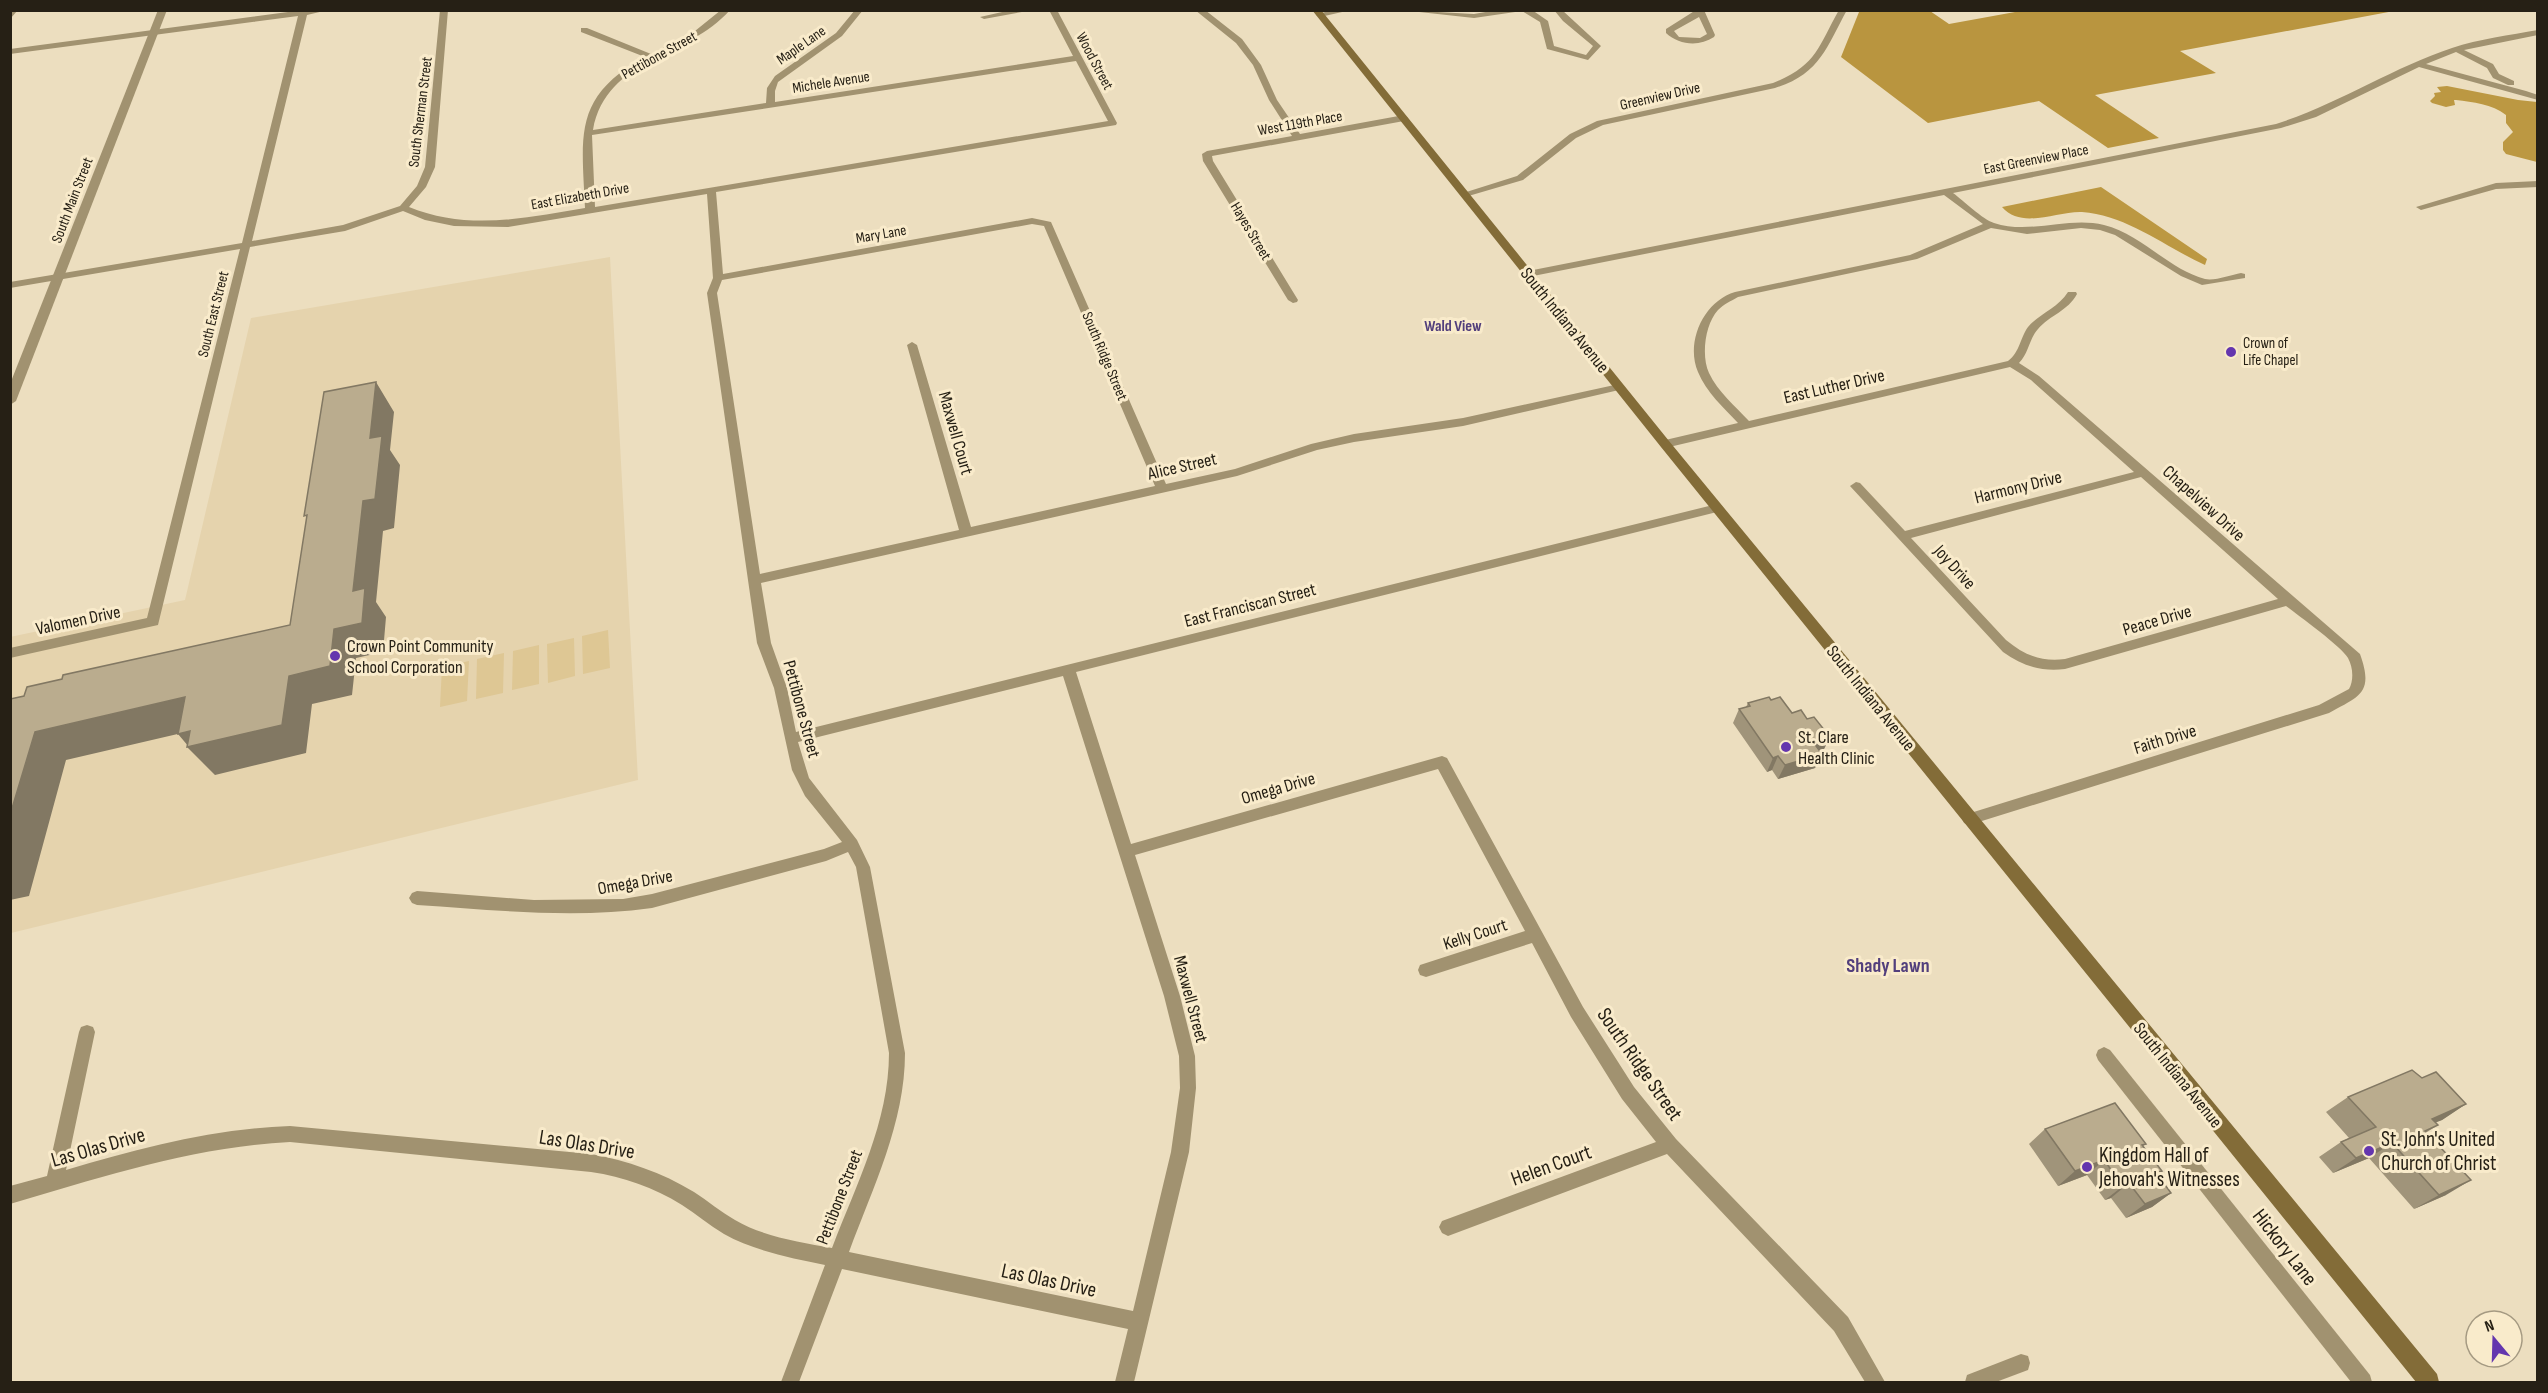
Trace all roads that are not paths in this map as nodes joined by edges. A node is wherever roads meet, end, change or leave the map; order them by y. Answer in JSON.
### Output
{"nodes":[{"id":1,"x":14,"y":10,"type":"edge"},
{"id":2,"x":163,"y":10,"type":"edge"},
{"id":3,"x":324,"y":10,"type":"edge"},
{"id":4,"x":444,"y":10,"type":"edge"},
{"id":5,"x":726,"y":10,"type":"edge"},
{"id":6,"x":859,"y":10,"type":"edge"},
{"id":7,"x":1029,"y":10,"type":"edge"},
{"id":8,"x":1053,"y":10,"type":"edge"},
{"id":9,"x":1199,"y":10,"type":"edge"},
{"id":10,"x":1347,"y":10,"type":"edge"},
{"id":11,"x":1405,"y":10,"type":"edge"},
{"id":12,"x":1518,"y":10,"type":"edge"},
{"id":13,"x":1526,"y":10,"type":"edge"},
{"id":14,"x":1558,"y":10,"type":"edge"},
{"id":15,"x":1843,"y":10,"type":"edge"},
{"id":16,"x":1700,"y":12,"type":"edge"},
{"id":17,"x":303,"y":13,"type":"junction"},
{"id":18,"x":1318,"y":13,"type":"edge"},
{"id":19,"x":10,"y":17,"type":"edge"},
{"id":20,"x":984,"y":17,"type":"dead end"},
{"id":21,"x":584,"y":30,"type":"dead end"},
{"id":22,"x":2538,"y":32,"type":"edge"},
{"id":23,"x":154,"y":33,"type":"junction"},
{"id":24,"x":2456,"y":49,"type":"junction"},
{"id":25,"x":10,"y":52,"type":"edge"},
{"id":26,"x":651,"y":57,"type":"junction"},
{"id":27,"x":1078,"y":58,"type":"junction"},
{"id":28,"x":2419,"y":63,"type":"junction"},
{"id":29,"x":2496,"y":76,"type":"junction"},
{"id":30,"x":2485,"y":81,"type":"junction"},
{"id":31,"x":2528,"y":94,"type":"junction"},
{"id":32,"x":2538,"y":98,"type":"edge"},
{"id":33,"x":771,"y":105,"type":"junction"},
{"id":34,"x":1404,"y":118,"type":"junction"},
{"id":35,"x":1113,"y":123,"type":"joint"},
{"id":36,"x":588,"y":133,"type":"junction"},
{"id":37,"x":1297,"y":137,"type":"junction"},
{"id":38,"x":1208,"y":161,"type":"joint"},
{"id":39,"x":2538,"y":184,"type":"edge"},
{"id":40,"x":711,"y":190,"type":"junction"},
{"id":41,"x":1945,"y":191,"type":"junction"},
{"id":42,"x":1465,"y":194,"type":"junction"},
{"id":43,"x":2421,"y":207,"type":"dead end"},
{"id":44,"x":403,"y":208,"type":"junction"},
{"id":45,"x":590,"y":209,"type":"junction"},
{"id":46,"x":1048,"y":224,"type":"joint"},
{"id":47,"x":1990,"y":225,"type":"junction"},
{"id":48,"x":245,"y":246,"type":"junction"},
{"id":49,"x":1528,"y":274,"type":"junction"},
{"id":50,"x":2241,"y":276,"type":"dead end"},
{"id":51,"x":58,"y":278,"type":"junction"},
{"id":52,"x":718,"y":278,"type":"junction"},
{"id":53,"x":10,"y":285,"type":"edge"},
{"id":54,"x":2072,"y":294,"type":"dead end"},
{"id":55,"x":1293,"y":300,"type":"dead end"},
{"id":56,"x":912,"y":345,"type":"dead end"},
{"id":57,"x":2012,"y":363,"type":"junction"},
{"id":58,"x":1618,"y":387,"type":"junction"},
{"id":59,"x":10,"y":401,"type":"edge"},
{"id":60,"x":1746,"y":425,"type":"junction"},
{"id":61,"x":1665,"y":444,"type":"junction"},
{"id":62,"x":2143,"y":473,"type":"junction"},
{"id":63,"x":1856,"y":486,"type":"dead end"},
{"id":64,"x":1162,"y":489,"type":"junction"},
{"id":65,"x":1717,"y":508,"type":"junction"},
{"id":66,"x":966,"y":532,"type":"junction"},
{"id":67,"x":1902,"y":536,"type":"junction"},
{"id":68,"x":754,"y":580,"type":"junction"},
{"id":69,"x":2288,"y":602,"type":"junction"},
{"id":70,"x":153,"y":622,"type":"joint"},
{"id":71,"x":10,"y":653,"type":"edge"},
{"id":72,"x":2035,"y":664,"type":"joint"},
{"id":73,"x":1068,"y":669,"type":"junction"},
{"id":74,"x":2359,"y":678,"type":"joint"},
{"id":75,"x":792,"y":738,"type":"junction"},
{"id":76,"x":1442,"y":762,"type":"joint"},
{"id":77,"x":1969,"y":819,"type":"junction"},
{"id":78,"x":852,"y":844,"type":"junction"},
{"id":79,"x":1125,"y":852,"type":"junction"},
{"id":80,"x":417,"y":898,"type":"dead end"},
{"id":81,"x":1535,"y":935,"type":"junction"},
{"id":82,"x":1426,"y":970,"type":"dead end"},
{"id":83,"x":87,"y":1032,"type":"dead end"},
{"id":84,"x":2104,"y":1055,"type":"dead end"},
{"id":85,"x":1670,"y":1145,"type":"junction"},
{"id":86,"x":54,"y":1183,"type":"junction"},
{"id":87,"x":10,"y":1195,"type":"edge"},
{"id":88,"x":1448,"y":1227,"type":"dead end"},
{"id":89,"x":836,"y":1258,"type":"junction"},
{"id":90,"x":1140,"y":1322,"type":"junction"},
{"id":91,"x":2021,"y":1363,"type":"dead end"},
{"id":92,"x":2004,"y":1377,"type":"edge"},
{"id":93,"x":790,"y":1383,"type":"edge"},
{"id":94,"x":1125,"y":1383,"type":"edge"},
{"id":95,"x":1876,"y":1383,"type":"edge"},
{"id":96,"x":1974,"y":1383,"type":"edge"},
{"id":97,"x":2363,"y":1383,"type":"edge"},
{"id":98,"x":2429,"y":1383,"type":"edge"}],
"edges":[{"from":1,"to":19,"type":"street"},
{"from":2,"to":23,"type":"street","name":"South Main Street"},
{"from":3,"to":17,"type":"street"},
{"from":4,"to":44,"type":"street","name":"South Sherman Street"},
{"from":5,"to":26,"type":"street","name":"Pettibone Street"},
{"from":6,"to":33,"type":"street","name":"Maple Lane"},
{"from":7,"to":20,"type":"street"},
{"from":8,"to":27,"type":"street","name":"Wood Street"},
{"from":9,"to":37,"type":"street"},
{"from":10,"to":18,"type":"street"},
{"from":11,"to":12,"type":"street"},
{"from":13,"to":14,"type":"street"},
{"from":15,"to":42,"type":"street","name":"Greenview Drive"},
{"from":16,"to":16,"type":"street"},
{"from":17,"to":23,"type":"street"},
{"from":17,"to":48,"type":"street","name":"South East Street"},
{"from":18,"to":34,"type":"main road","name":"South Indiana Avenue"},
{"from":21,"to":26,"type":"street"},
{"from":22,"to":24,"type":"street","name":"East Greenview Place"},
{"from":23,"to":25,"type":"street"},
{"from":23,"to":51,"type":"street","name":"South Main Street"},
{"from":24,"to":28,"type":"street","name":"East Greenview Place"},
{"from":24,"to":29,"type":"street"},
{"from":26,"to":36,"type":"street","name":"Pettibone Street"},
{"from":27,"to":33,"type":"street","name":"Michele Avenue"},
{"from":27,"to":35,"type":"street","name":"Wood Street"},
{"from":28,"to":30,"type":"street"},
{"from":28,"to":41,"type":"street","name":"East Greenview Place"},
{"from":29,"to":30,"type":"street"},
{"from":29,"to":31,"type":"street"},
{"from":30,"to":31,"type":"street"},
{"from":31,"to":32,"type":"street"},
{"from":33,"to":36,"type":"street","name":"Michele Avenue"},
{"from":34,"to":37,"type":"street","name":"West 119th Place"},
{"from":34,"to":42,"type":"main road","name":"South Indiana Avenue"},
{"from":35,"to":40,"type":"street","name":"East Elizabeth Drive"},
{"from":36,"to":45,"type":"street","name":"Pettibone Street"},
{"from":37,"to":38,"type":"street","name":"West 119th Place"},
{"from":38,"to":55,"type":"street","name":"Hayes Street"},
{"from":39,"to":43,"type":"street"},
{"from":40,"to":45,"type":"street","name":"East Elizabeth Drive"},
{"from":40,"to":52,"type":"street","name":"Pettibone Street"},
{"from":41,"to":47,"type":"street"},
{"from":41,"to":49,"type":"street","name":"East Greenview Place"},
{"from":42,"to":49,"type":"main road","name":"South Indiana Avenue"},
{"from":44,"to":45,"type":"street","name":"East Elizabeth Drive"},
{"from":44,"to":48,"type":"street"},
{"from":46,"to":52,"type":"street","name":"Mary Lane"},
{"from":46,"to":64,"type":"street","name":"South Ridge Street"},
{"from":47,"to":50,"type":"street"},
{"from":47,"to":60,"type":"street"},
{"from":48,"to":51,"type":"street"},
{"from":48,"to":70,"type":"street","name":"South East Street"},
{"from":49,"to":58,"type":"main road","name":"South Indiana Avenue"},
{"from":51,"to":53,"type":"street"},
{"from":51,"to":59,"type":"street","name":"South Main Street"},
{"from":52,"to":68,"type":"street","name":"Pettibone Street"},
{"from":54,"to":57,"type":"street"},
{"from":56,"to":66,"type":"street","name":"Maxwell Court"},
{"from":57,"to":60,"type":"street","name":"East Luther Drive"},
{"from":57,"to":62,"type":"street","name":"Chapelview Drive"},
{"from":58,"to":61,"type":"main road","name":"South Indiana Avenue"},
{"from":58,"to":64,"type":"street","name":"Alice Street"},
{"from":60,"to":61,"type":"street","name":"East Luther Drive"},
{"from":61,"to":65,"type":"main road","name":"South Indiana Avenue"},
{"from":62,"to":67,"type":"street","name":"Harmony Drive"},
{"from":62,"to":69,"type":"street","name":"Chapelview Drive"},
{"from":63,"to":67,"type":"street","name":"Joy Drive"},
{"from":64,"to":66,"type":"street","name":"Alice Street"},
{"from":65,"to":73,"type":"street","name":"East Franciscan Street"},
{"from":65,"to":77,"type":"main road","name":"South Indiana Avenue"},
{"from":66,"to":68,"type":"street","name":"Alice Street"},
{"from":67,"to":72,"type":"street","name":"Joy Drive"},
{"from":68,"to":75,"type":"street","name":"Pettibone Street"},
{"from":69,"to":72,"type":"street","name":"Peace Drive"},
{"from":69,"to":74,"type":"street","name":"Chapelview Drive"},
{"from":70,"to":71,"type":"street","name":"Valomen Drive"},
{"from":73,"to":75,"type":"street","name":"East Franciscan Street"},
{"from":73,"to":79,"type":"street","name":"Maxwell Street"},
{"from":74,"to":77,"type":"street","name":"Faith Drive"},
{"from":75,"to":78,"type":"street","name":"Pettibone Street"},
{"from":76,"to":79,"type":"street","name":"Omega Drive"},
{"from":76,"to":81,"type":"street","name":"South Ridge Street"},
{"from":77,"to":98,"type":"main road","name":"South Indiana Avenue"},
{"from":78,"to":80,"type":"street","name":"Omega Drive"},
{"from":78,"to":89,"type":"street","name":"Pettibone Street"},
{"from":79,"to":90,"type":"street","name":"Maxwell Street"},
{"from":81,"to":82,"type":"street","name":"Kelly Court"},
{"from":81,"to":85,"type":"street","name":"South Ridge Street"},
{"from":83,"to":86,"type":"street"},
{"from":84,"to":97,"type":"street","name":"Hickory Lane"},
{"from":85,"to":88,"type":"street","name":"Helen Court"},
{"from":85,"to":95,"type":"street","name":"South Ridge Street"},
{"from":86,"to":87,"type":"street","name":"Las Olas Drive"},
{"from":86,"to":89,"type":"street","name":"Las Olas Drive"},
{"from":89,"to":90,"type":"street","name":"Las Olas Drive"},
{"from":89,"to":93,"type":"street","name":"Pettibone Street"},
{"from":90,"to":94,"type":"street","name":"Maxwell Street"},
{"from":91,"to":92,"type":"street"},
{"from":92,"to":96,"type":"street"}]}
